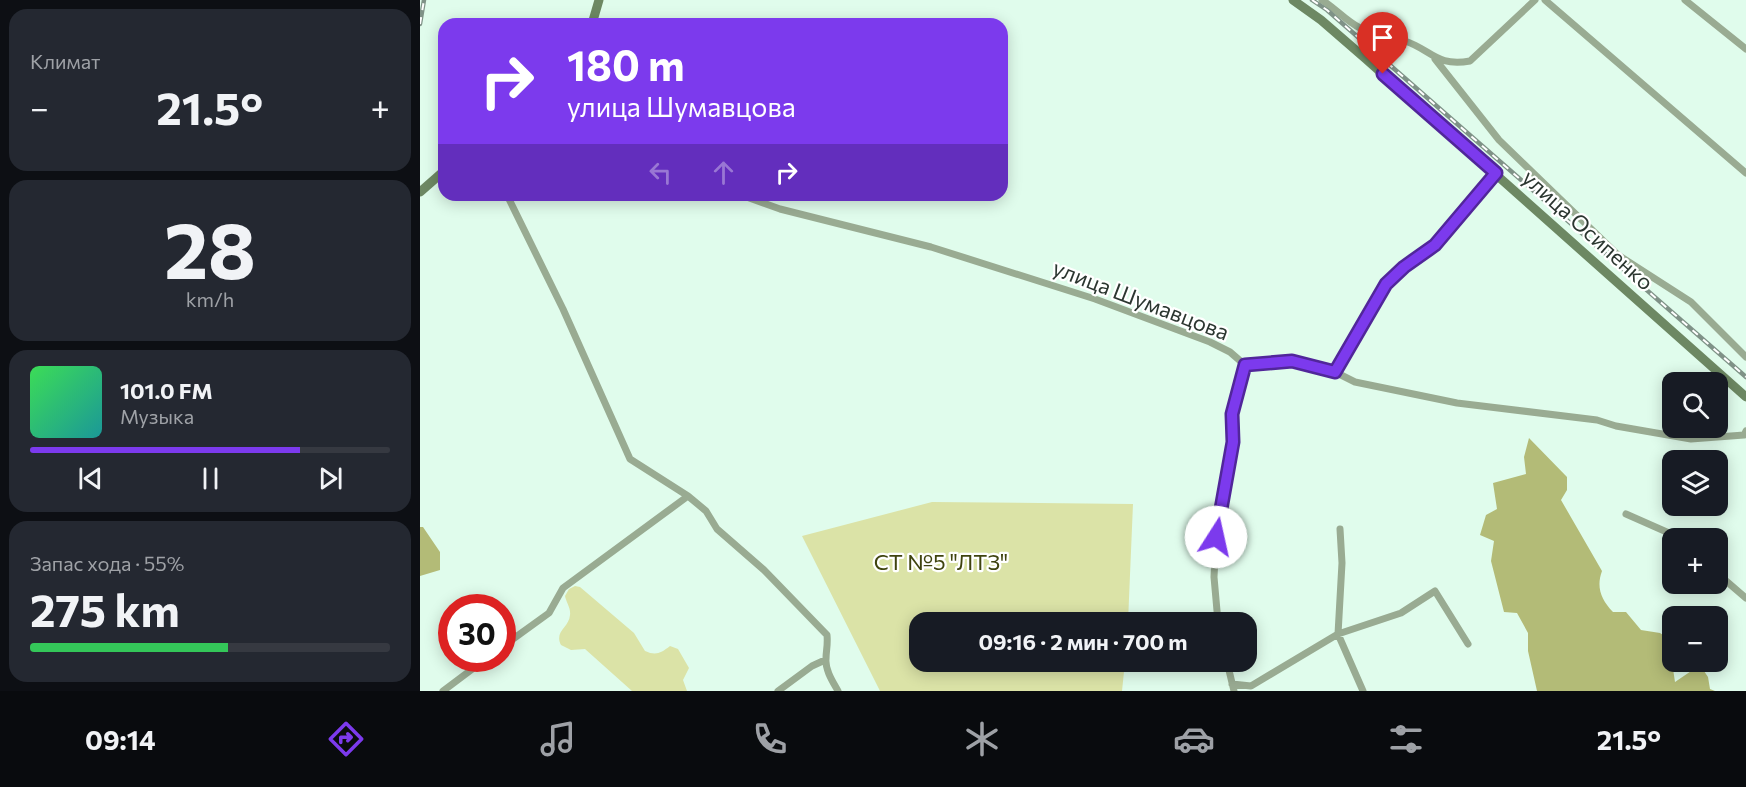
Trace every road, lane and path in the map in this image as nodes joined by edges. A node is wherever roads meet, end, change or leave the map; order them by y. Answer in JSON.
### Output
{"nodes":[{"id":1,"x":599,"y":0,"type":"edge"},
{"id":2,"x":1293,"y":0,"type":"edge"},
{"id":3,"x":1322,"y":0,"type":"edge"},
{"id":4,"x":1534,"y":0,"type":"edge"},
{"id":5,"x":1545,"y":0,"type":"edge"},
{"id":6,"x":1685,"y":0,"type":"edge"},
{"id":7,"x":594,"y":18,"type":"edge"},
{"id":8,"x":1746,"y":49,"type":"edge"},
{"id":9,"x":1435,"y":59,"type":"junction"},
{"id":10,"x":1496,"y":173,"type":"junction"},
{"id":11,"x":1746,"y":173,"type":"edge"},
{"id":12,"x":438,"y":176,"type":"edge"},
{"id":13,"x":420,"y":192,"type":"edge"},
{"id":14,"x":510,"y":201,"type":"edge"},
{"id":15,"x":758,"y":201,"type":"edge"},
{"id":16,"x":1746,"y":357,"type":"edge"},
{"id":17,"x":1245,"y":365,"type":"junction"},
{"id":18,"x":1335,"y":372,"type":"junction"},
{"id":19,"x":1746,"y":397,"type":"edge"},
{"id":20,"x":1746,"y":431,"type":"edge"},
{"id":21,"x":688,"y":496,"type":"junction"},
{"id":22,"x":1626,"y":514,"type":"dead end"},
{"id":23,"x":1340,"y":530,"type":"dead end"},
{"id":24,"x":1662,"y":530,"type":"edge"},
{"id":25,"x":1728,"y":583,"type":"edge"},
{"id":26,"x":1746,"y":598,"type":"edge"},
{"id":27,"x":1217,"y":612,"type":"edge"},
{"id":28,"x":1338,"y":634,"type":"junction"},
{"id":29,"x":516,"y":637,"type":"edge"},
{"id":30,"x":1468,"y":644,"type":"dead end"},
{"id":31,"x":825,"y":660,"type":"junction"},
{"id":32,"x":468,"y":672,"type":"edge"},
{"id":33,"x":1229,"y":672,"type":"edge"},
{"id":34,"x":1233,"y":688,"type":"edge"},
{"id":35,"x":443,"y":691,"type":"edge"},
{"id":36,"x":778,"y":691,"type":"edge"},
{"id":37,"x":838,"y":691,"type":"edge"},
{"id":38,"x":1363,"y":691,"type":"edge"}],
"edges":[{"from":1,"to":7,"type":"street"},
{"from":2,"to":10,"type":"street","name":"улица Осипенко"},
{"from":3,"to":9,"type":"street"},
{"from":4,"to":9,"type":"street"},
{"from":5,"to":11,"type":"street"},
{"from":6,"to":8,"type":"street"},
{"from":9,"to":16,"type":"street"},
{"from":10,"to":18,"type":"street"},
{"from":10,"to":19,"type":"street","name":"улица Осипенко"},
{"from":12,"to":13,"type":"street"},
{"from":14,"to":21,"type":"street"},
{"from":15,"to":17,"type":"street","name":"улица Шумавцова"},
{"from":17,"to":18,"type":"street","name":"улица Шумавцова"},
{"from":17,"to":27,"type":"street"},
{"from":18,"to":20,"type":"street","name":"улица Шумавцова"},
{"from":21,"to":29,"type":"street"},
{"from":21,"to":31,"type":"street"},
{"from":22,"to":24,"type":"street"},
{"from":23,"to":28,"type":"street"},
{"from":25,"to":26,"type":"street"},
{"from":28,"to":30,"type":"street"},
{"from":28,"to":34,"type":"street"},
{"from":28,"to":38,"type":"street"},
{"from":31,"to":36,"type":"street"},
{"from":31,"to":37,"type":"street"},
{"from":32,"to":35,"type":"street"},
{"from":33,"to":34,"type":"street"}]}
